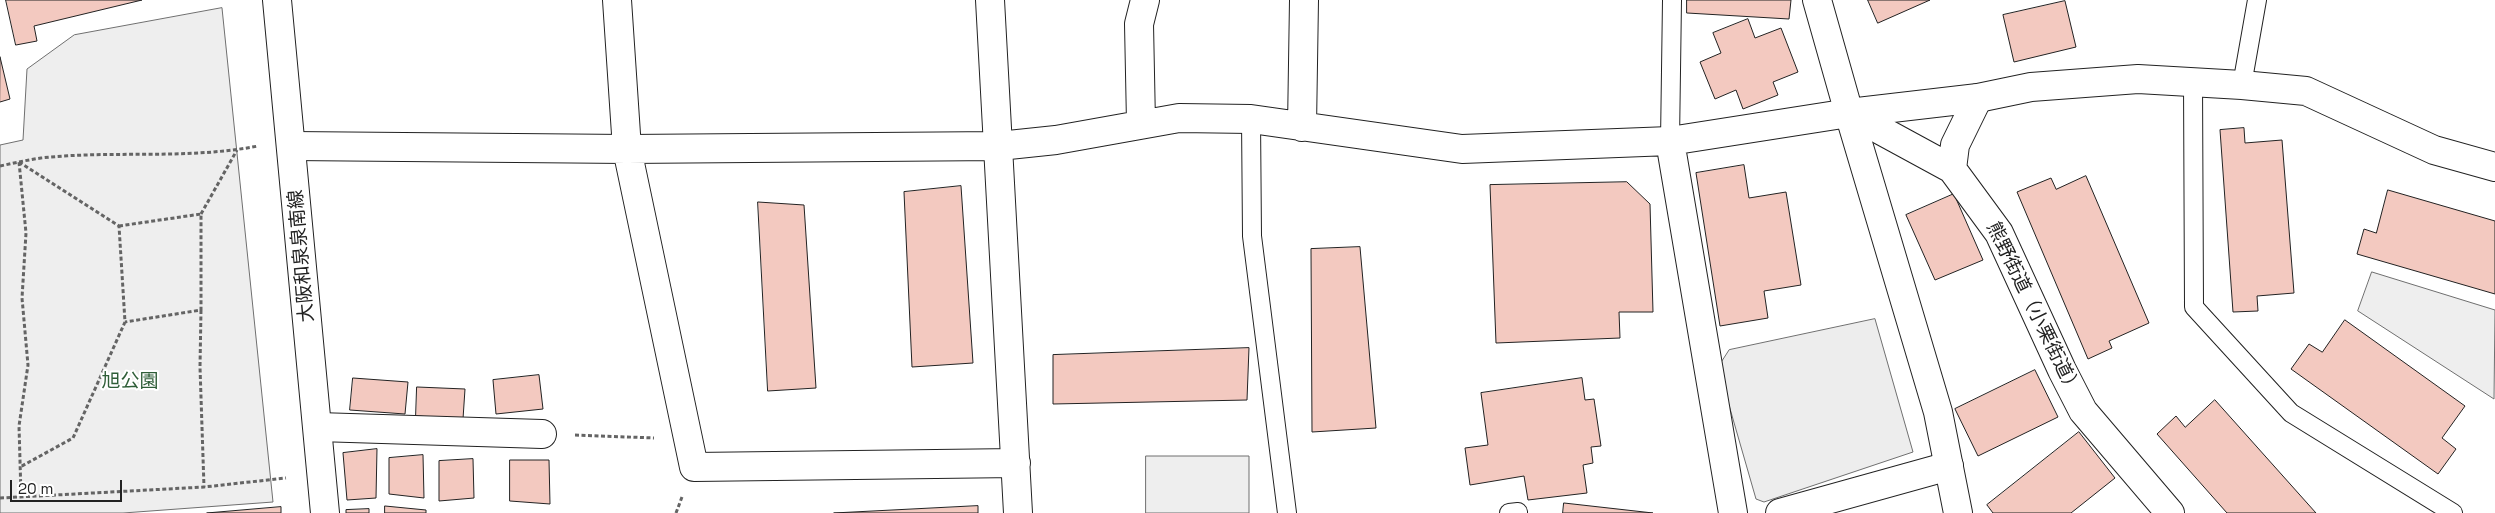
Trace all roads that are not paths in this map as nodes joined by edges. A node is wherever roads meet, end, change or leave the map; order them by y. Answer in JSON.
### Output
{"nodes":[{"id":1,"x":277,"y":0,"type":"edge"},
{"id":2,"x":617,"y":0,"type":"edge"},
{"id":3,"x":990,"y":0,"type":"edge"},
{"id":4,"x":1145,"y":0,"type":"edge"},
{"id":5,"x":1304,"y":0,"type":"edge"},
{"id":6,"x":1672,"y":0,"type":"edge"},
{"id":7,"x":1817,"y":0,"type":"edge"},
{"id":8,"x":2257,"y":0,"type":"edge"},
{"id":9,"x":2193,"y":82,"type":"junction"},
{"id":10,"x":2242,"y":85,"type":"junction"},
{"id":11,"x":1978,"y":98,"type":"junction"},
{"id":12,"x":1848,"y":113,"type":"junction"},
{"id":13,"x":1251,"y":119,"type":"junction"},
{"id":14,"x":1141,"y":123,"type":"junction"},
{"id":15,"x":1302,"y":127,"type":"junction"},
{"id":16,"x":1670,"y":141,"type":"junction"},
{"id":17,"x":292,"y":146,"type":"junction"},
{"id":18,"x":999,"y":146,"type":"junction"},
{"id":19,"x":626,"y":150,"type":"junction"},
{"id":20,"x":2495,"y":166,"type":"edge"},
{"id":21,"x":1952,"y":169,"type":"junction"},
{"id":22,"x":318,"y":428,"type":"junction"},
{"id":23,"x":542,"y":434,"type":"road end"},
{"id":24,"x":1016,"y":464,"type":"junction"},
{"id":25,"x":1949,"y":466,"type":"junction"},
{"id":26,"x":2142,"y":481,"type":"junction"},
{"id":27,"x":1518,"y":512,"type":"edge"},
{"id":28,"x":325,"y":513,"type":"edge"},
{"id":29,"x":1018,"y":513,"type":"edge"},
{"id":30,"x":1287,"y":513,"type":"edge"},
{"id":31,"x":1509,"y":513,"type":"edge"},
{"id":32,"x":1733,"y":513,"type":"edge"},
{"id":33,"x":1780,"y":513,"type":"edge"},
{"id":34,"x":1958,"y":513,"type":"edge"},
{"id":35,"x":2149,"y":513,"type":"edge"},
{"id":36,"x":2170,"y":513,"type":"edge"},
{"id":37,"x":2453,"y":513,"type":"edge"}],
"edges":[{"from":1,"to":17,"type":"street","name":"大阪和泉泉南線"},
{"from":2,"to":19,"type":"street"},
{"from":3,"to":18,"type":"street"},
{"from":4,"to":14,"type":"street"},
{"from":5,"to":15,"type":"street"},
{"from":6,"to":16,"type":"lane"},
{"from":7,"to":12,"type":"street"},
{"from":8,"to":10,"type":"lane"},
{"from":9,"to":10,"type":"street"},
{"from":9,"to":11,"type":"street"},
{"from":9,"to":37,"type":"lane"},
{"from":10,"to":20,"type":"street"},
{"from":11,"to":12,"type":"street"},
{"from":11,"to":21,"type":"street"},
{"from":12,"to":16,"type":"street"},
{"from":12,"to":21,"type":"street","name":"熊野街道（小栗街道）"},
{"from":12,"to":25,"type":"street"},
{"from":13,"to":14,"type":"street"},
{"from":13,"to":15,"type":"street"},
{"from":13,"to":30,"type":"lane"},
{"from":14,"to":18,"type":"street"},
{"from":15,"to":16,"type":"street"},
{"from":16,"to":32,"type":"street"},
{"from":17,"to":19,"type":"street"},
{"from":17,"to":22,"type":"street","name":"大阪和泉泉南線"},
{"from":18,"to":19,"type":"street"},
{"from":18,"to":24,"type":"street"},
{"from":19,"to":24,"type":"street"},
{"from":21,"to":26,"type":"street","name":"熊野街道（小栗街道）"},
{"from":22,"to":23,"type":"street"},
{"from":22,"to":28,"type":"street","name":"大阪和泉泉南線"},
{"from":24,"to":29,"type":"street"},
{"from":25,"to":33,"type":"street"},
{"from":25,"to":34,"type":"street"},
{"from":26,"to":35,"type":"street"},
{"from":26,"to":36,"type":"street","name":"熊野街道（小栗街道）"},
{"from":27,"to":31,"type":"lane"}]}
